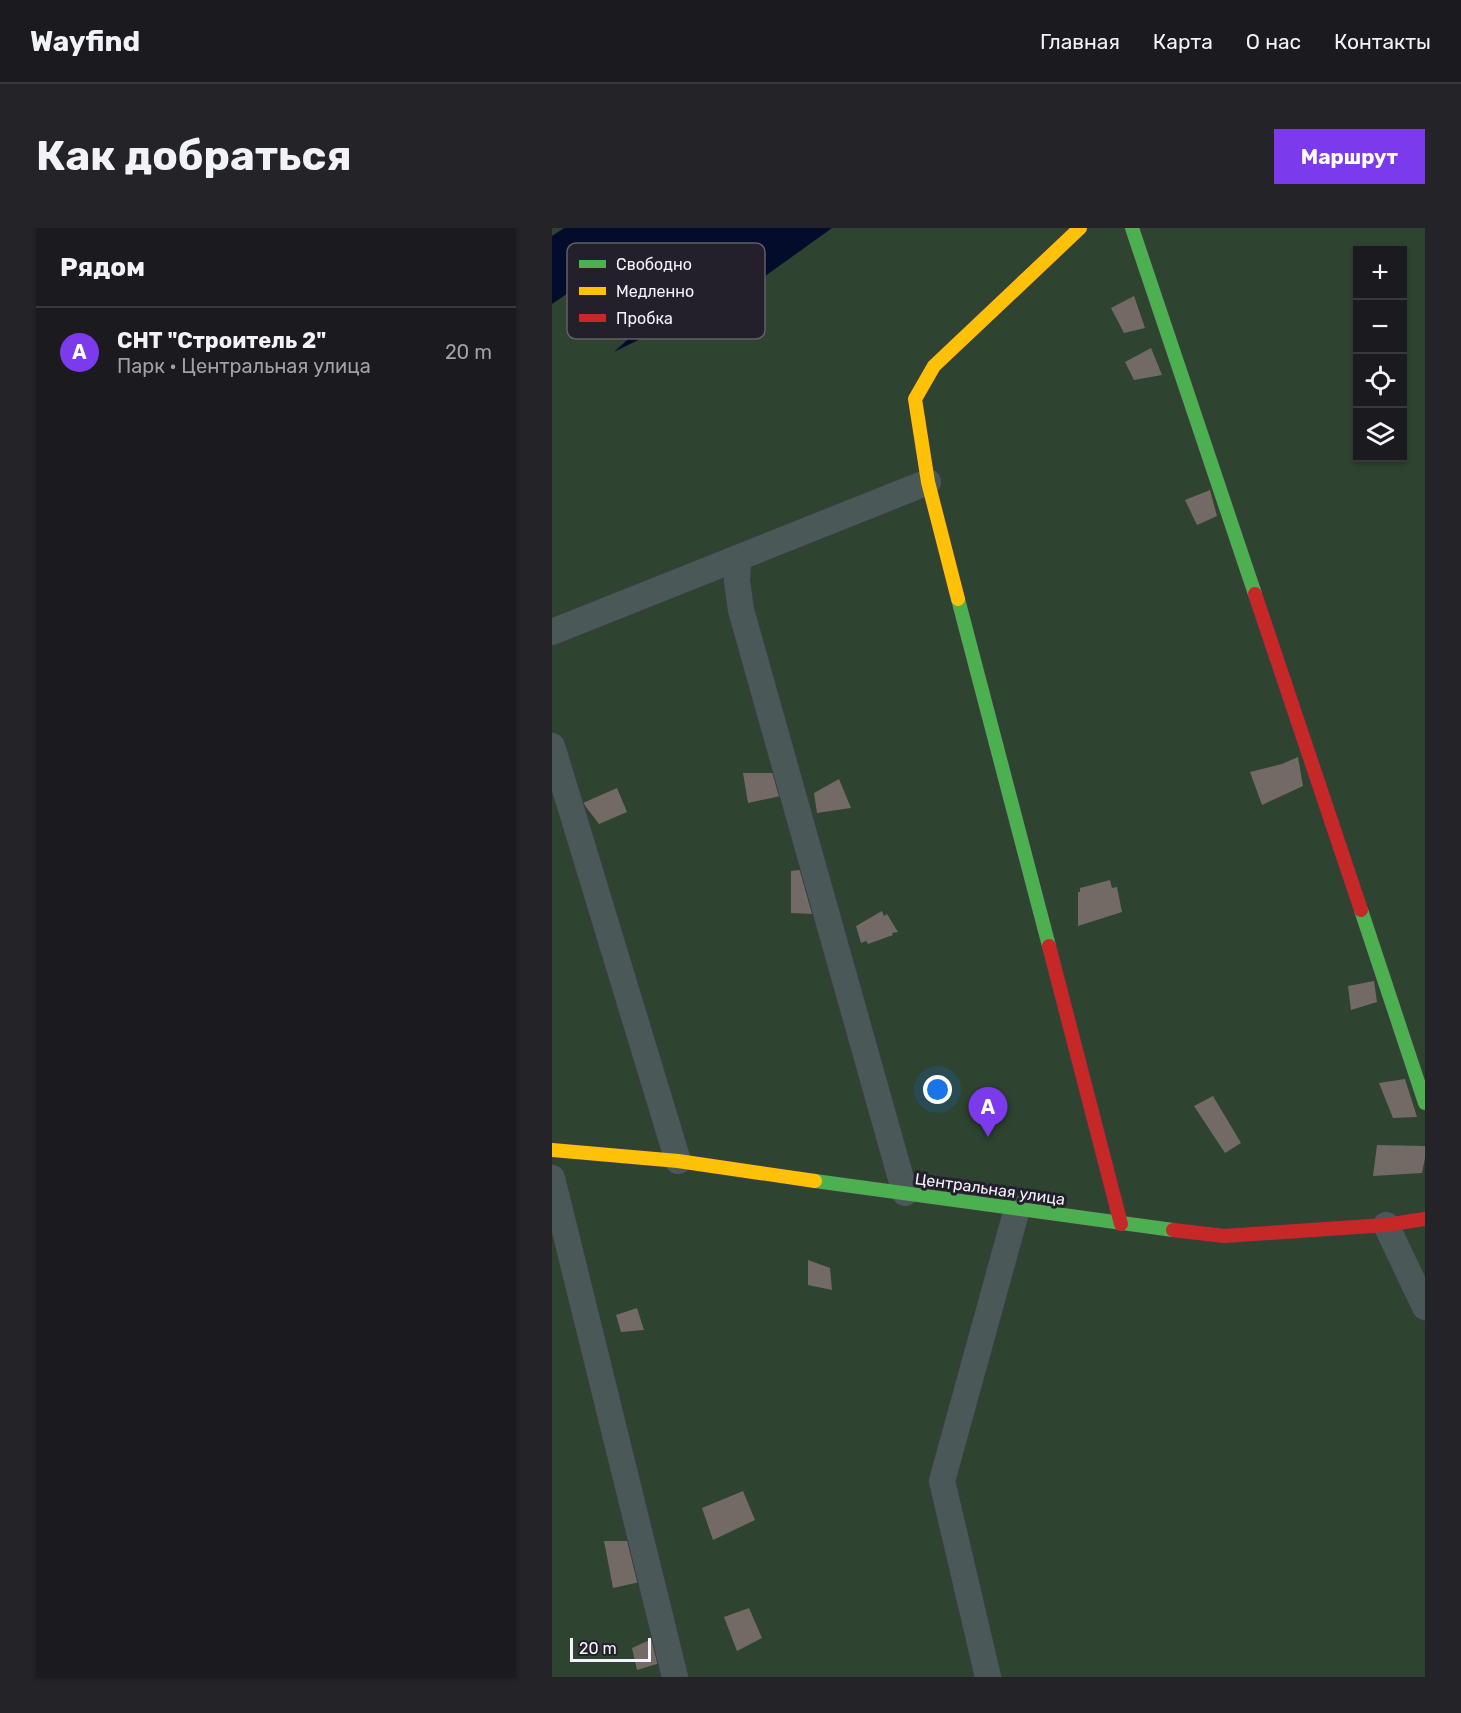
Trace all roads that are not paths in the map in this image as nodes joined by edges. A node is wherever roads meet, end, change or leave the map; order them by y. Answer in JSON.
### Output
{"nodes":[{"id":1,"x":1080,"y":228,"type":"edge"},
{"id":2,"x":1132,"y":228,"type":"edge"},
{"id":3,"x":928,"y":482,"type":"junction"},
{"id":4,"x":738,"y":558,"type":"junction"},
{"id":5,"x":555,"y":634,"type":"edge"},
{"id":6,"x":552,"y":746,"type":"edge"},
{"id":7,"x":1425,"y":1102,"type":"edge"},
{"id":8,"x":552,"y":1150,"type":"edge"},
{"id":9,"x":678,"y":1161,"type":"junction"},
{"id":10,"x":552,"y":1178,"type":"edge"},
{"id":11,"x":905,"y":1194,"type":"junction"},
{"id":12,"x":1017,"y":1209,"type":"junction"},
{"id":13,"x":1425,"y":1219,"type":"edge"},
{"id":14,"x":1121,"y":1224,"type":"junction"},
{"id":15,"x":1386,"y":1225,"type":"junction"},
{"id":16,"x":1425,"y":1307,"type":"edge"},
{"id":17,"x":675,"y":1677,"type":"edge"},
{"id":18,"x":988,"y":1677,"type":"edge"}],
"edges":[{"from":1,"to":3,"type":"street"},
{"from":2,"to":7,"type":"street"},
{"from":3,"to":4,"type":"street"},
{"from":3,"to":14,"type":"street"},
{"from":4,"to":5,"type":"street"},
{"from":4,"to":11,"type":"street"},
{"from":6,"to":9,"type":"street"},
{"from":8,"to":9,"type":"street","name":"Центральная улица"},
{"from":9,"to":11,"type":"street","name":"Центральная улица"},
{"from":10,"to":17,"type":"street"},
{"from":11,"to":12,"type":"street","name":"Центральная улица"},
{"from":12,"to":14,"type":"street","name":"Центральная улица"},
{"from":12,"to":18,"type":"street"},
{"from":13,"to":15,"type":"street","name":"Центральная улица"},
{"from":14,"to":15,"type":"street","name":"Центральная улица"},
{"from":15,"to":16,"type":"street"}]}
